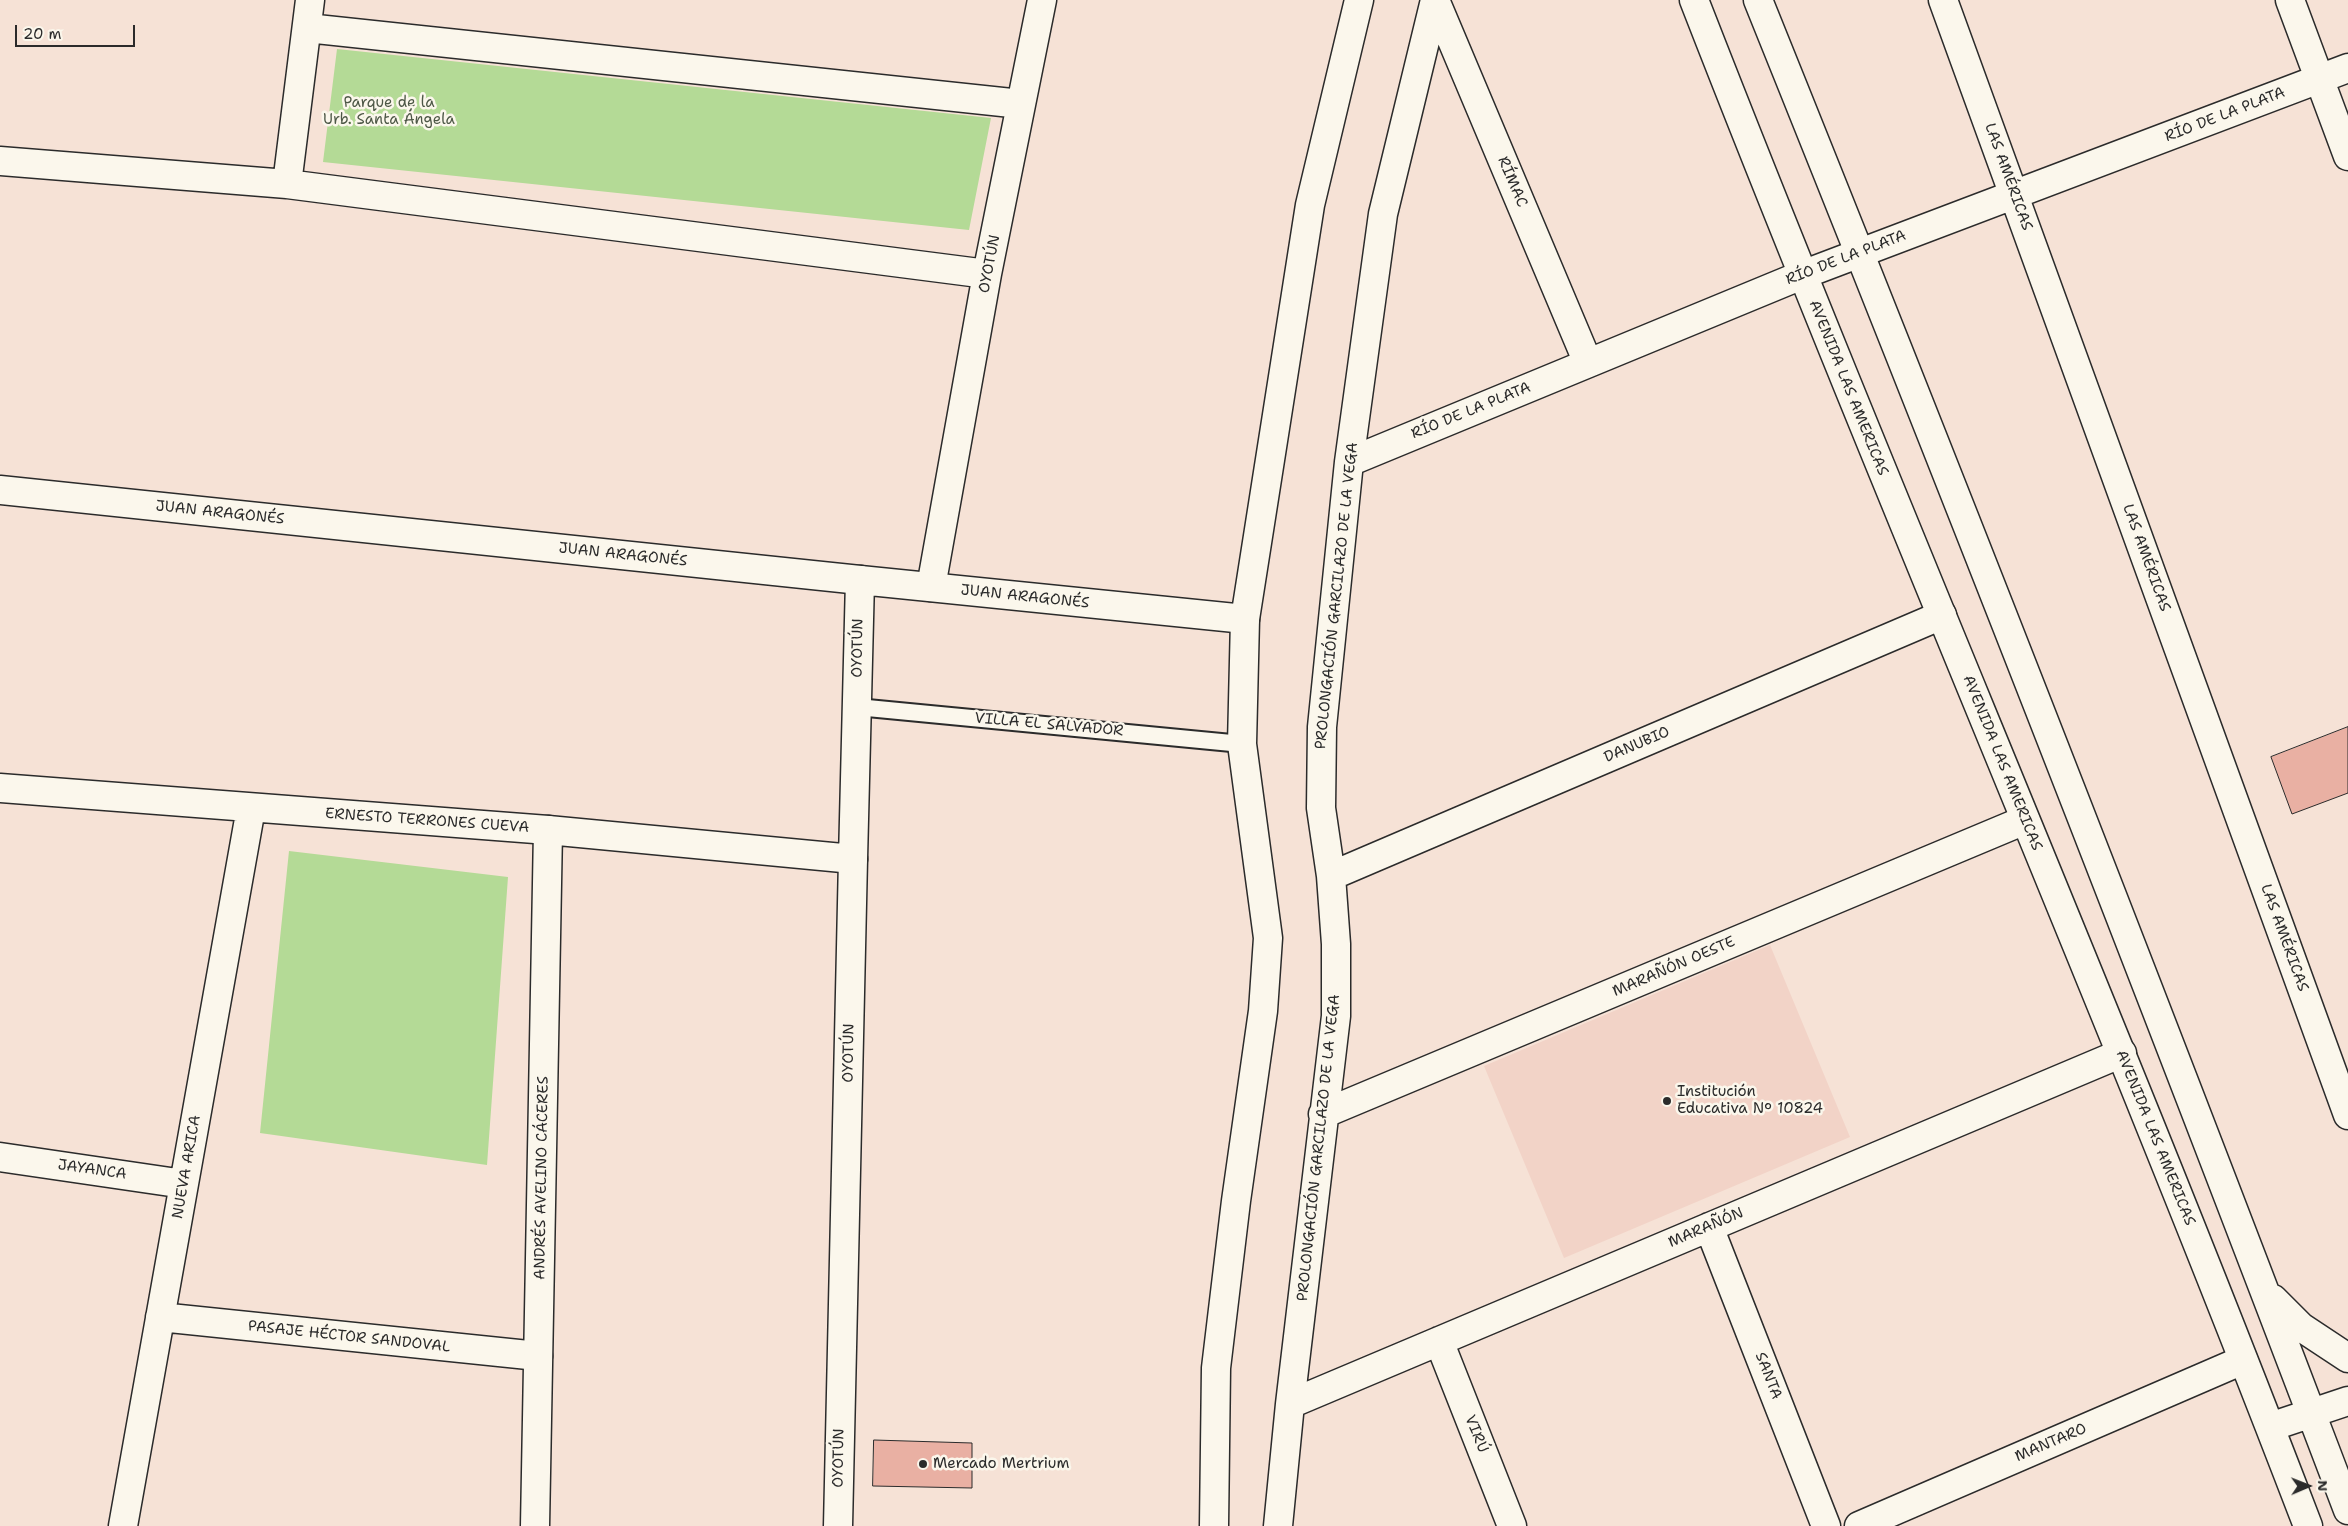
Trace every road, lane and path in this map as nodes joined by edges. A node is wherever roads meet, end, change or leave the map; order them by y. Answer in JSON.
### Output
{"nodes":[{"id":1,"x":310,"y":0,"type":"edge"},
{"id":2,"x":1042,"y":0,"type":"edge"},
{"id":3,"x":1359,"y":0,"type":"edge"},
{"id":4,"x":1435,"y":0,"type":"edge"},
{"id":5,"x":1694,"y":0,"type":"edge"},
{"id":6,"x":1758,"y":0,"type":"edge"},
{"id":7,"x":1943,"y":0,"type":"edge"},
{"id":8,"x":2290,"y":0,"type":"edge"},
{"id":9,"x":307,"y":28,"type":"junction"},
{"id":10,"x":2348,"y":68,"type":"edge"},
{"id":11,"x":2320,"y":79,"type":"junction"},
{"id":12,"x":1021,"y":104,"type":"junction"},
{"id":13,"x":2348,"y":156,"type":"edge"},
{"id":14,"x":0,"y":161,"type":"edge"},
{"id":15,"x":287,"y":184,"type":"junction"},
{"id":16,"x":2014,"y":194,"type":"junction"},
{"id":17,"x":1860,"y":253,"type":"junction"},
{"id":18,"x":987,"y":274,"type":"junction"},
{"id":19,"x":1802,"y":275,"type":"junction"},
{"id":20,"x":1588,"y":363,"type":"junction"},
{"id":21,"x":1349,"y":462,"type":"junction"},
{"id":22,"x":0,"y":490,"type":"edge"},
{"id":23,"x":860,"y":580,"type":"junction"},
{"id":24,"x":931,"y":587,"type":"junction"},
{"id":25,"x":1942,"y":615,"type":"junction"},
{"id":26,"x":1245,"y":619,"type":"junction"},
{"id":27,"x":857,"y":707,"type":"junction"},
{"id":28,"x":1242,"y":744,"type":"junction"},
{"id":29,"x":0,"y":788,"type":"edge"},
{"id":30,"x":251,"y":808,"type":"junction"},
{"id":31,"x":2025,"y":820,"type":"junction"},
{"id":32,"x":548,"y":830,"type":"junction"},
{"id":33,"x":853,"y":859,"type":"junction"},
{"id":34,"x":1331,"y":876,"type":"junction"},
{"id":35,"x":2122,"y":1053,"type":"junction"},
{"id":36,"x":1323,"y":1114,"type":"junction"},
{"id":37,"x":2348,"y":1116,"type":"edge"},
{"id":38,"x":0,"y":1157,"type":"edge"},
{"id":39,"x":184,"y":1184,"type":"junction"},
{"id":40,"x":1709,"y":1227,"type":"junction"},
{"id":41,"x":2266,"y":1292,"type":"junction"},
{"id":42,"x":160,"y":1317,"type":"junction"},
{"id":43,"x":1439,"y":1341,"type":"junction"},
{"id":44,"x":538,"y":1356,"type":"junction"},
{"id":45,"x":2348,"y":1358,"type":"edge"},
{"id":46,"x":2244,"y":1360,"type":"junction"},
{"id":47,"x":2348,"y":1400,"type":"edge"},
{"id":48,"x":1290,"y":1404,"type":"junction"},
{"id":49,"x":2311,"y":1413,"type":"junction"},
{"id":50,"x":2270,"y":1427,"type":"junction"},
{"id":51,"x":2348,"y":1510,"type":"edge"},
{"id":52,"x":123,"y":1526,"type":"edge"},
{"id":53,"x":535,"y":1526,"type":"edge"},
{"id":54,"x":838,"y":1526,"type":"edge"},
{"id":55,"x":1214,"y":1526,"type":"edge"},
{"id":56,"x":1278,"y":1526,"type":"edge"},
{"id":57,"x":1512,"y":1526,"type":"edge"},
{"id":58,"x":1826,"y":1526,"type":"edge"},
{"id":59,"x":1859,"y":1526,"type":"edge"},
{"id":60,"x":2308,"y":1526,"type":"edge"}],
"edges":[{"from":1,"to":9,"type":"street"},
{"from":2,"to":12,"type":"street","name":"OYOTÚN"},
{"from":3,"to":26,"type":"street"},
{"from":4,"to":20,"type":"street","name":"RÍMAC"},
{"from":4,"to":21,"type":"street","name":"PROLONGACIÓN GARCILAZO DE LA VEGA"},
{"from":5,"to":19,"type":"street","name":"AVENIDA LAS AMERICAS"},
{"from":6,"to":17,"type":"street"},
{"from":7,"to":16,"type":"street","name":"LAS AMÉRICAS"},
{"from":8,"to":11,"type":"street"},
{"from":9,"to":12,"type":"street"},
{"from":9,"to":15,"type":"street"},
{"from":10,"to":11,"type":"street","name":"RÍO DE LA PLATA"},
{"from":11,"to":13,"type":"street"},
{"from":11,"to":16,"type":"street","name":"RÍO DE LA PLATA"},
{"from":12,"to":18,"type":"street","name":"OYOTÚN"},
{"from":14,"to":15,"type":"street"},
{"from":15,"to":18,"type":"street"},
{"from":16,"to":17,"type":"street","name":"RÍO DE LA PLATA"},
{"from":16,"to":37,"type":"street","name":"LAS AMÉRICAS"},
{"from":17,"to":19,"type":"street","name":"RÍO DE LA PLATA"},
{"from":17,"to":41,"type":"street"},
{"from":18,"to":24,"type":"street","name":"OYOTÚN"},
{"from":19,"to":20,"type":"street","name":"RÍO DE LA PLATA"},
{"from":19,"to":25,"type":"street","name":"AVENIDA LAS AMERICAS"},
{"from":20,"to":21,"type":"street","name":"RÍO DE LA PLATA"},
{"from":21,"to":34,"type":"street","name":"PROLONGACIÓN GARCILAZO DE LA VEGA"},
{"from":22,"to":23,"type":"street","name":"JUAN ARAGONÉS"},
{"from":23,"to":24,"type":"street","name":"JUAN ARAGONÉS"},
{"from":23,"to":27,"type":"street","name":"OYOTÚN"},
{"from":24,"to":26,"type":"street","name":"JUAN ARAGONÉS"},
{"from":25,"to":31,"type":"street","name":"AVENIDA LAS AMERICAS"},
{"from":25,"to":34,"type":"street","name":"DANUBIO"},
{"from":26,"to":28,"type":"street"},
{"from":27,"to":28,"type":"lane","name":"VILLA EL SALVADOR"},
{"from":27,"to":33,"type":"street","name":"OYOTÚN"},
{"from":28,"to":55,"type":"street"},
{"from":29,"to":30,"type":"street","name":"ERNESTO TERRONES CUEVA"},
{"from":30,"to":32,"type":"street","name":"ERNESTO TERRONES CUEVA"},
{"from":30,"to":39,"type":"street","name":"NUEVA ARICA"},
{"from":31,"to":35,"type":"street","name":"AVENIDA LAS AMERICAS"},
{"from":31,"to":36,"type":"street","name":"MARAÑÓN OESTE"},
{"from":32,"to":33,"type":"street","name":"ERNESTO TERRONES CUEVA"},
{"from":32,"to":44,"type":"street","name":"ANDRÉS AVELINO CÁCERES"},
{"from":33,"to":54,"type":"street","name":"OYOTÚN"},
{"from":34,"to":36,"type":"street","name":"PROLONGACIÓN GARCILAZO DE LA VEGA"},
{"from":35,"to":40,"type":"street","name":"MARAÑÓN"},
{"from":35,"to":46,"type":"street","name":"AVENIDA LAS AMERICAS"},
{"from":36,"to":48,"type":"street","name":"PROLONGACIÓN GARCILAZO DE LA VEGA"},
{"from":38,"to":39,"type":"street","name":"JAYANCA"},
{"from":39,"to":42,"type":"street","name":"NUEVA ARICA"},
{"from":40,"to":43,"type":"street","name":"MARAÑÓN"},
{"from":40,"to":58,"type":"street","name":"SANTA"},
{"from":41,"to":45,"type":"street"},
{"from":41,"to":49,"type":"street"},
{"from":42,"to":44,"type":"street","name":"PASAJE HÉCTOR SANDOVAL"},
{"from":42,"to":52,"type":"street","name":"NUEVA ARICA"},
{"from":43,"to":48,"type":"street","name":"MARAÑÓN"},
{"from":43,"to":57,"type":"street","name":"VIRÚ"},
{"from":44,"to":53,"type":"street","name":"ANDRÉS AVELINO CÁCERES"},
{"from":46,"to":50,"type":"street","name":"AVENIDA LAS AMERICAS"},
{"from":46,"to":59,"type":"street","name":"MANTARO"},
{"from":47,"to":49,"type":"street"},
{"from":48,"to":56,"type":"street","name":"PROLONGACIÓN GARCILAZO DE LA VEGA"},
{"from":49,"to":50,"type":"street"},
{"from":49,"to":51,"type":"street"},
{"from":50,"to":60,"type":"street","name":"AVENIDA LAS AMERICAS"}]}
